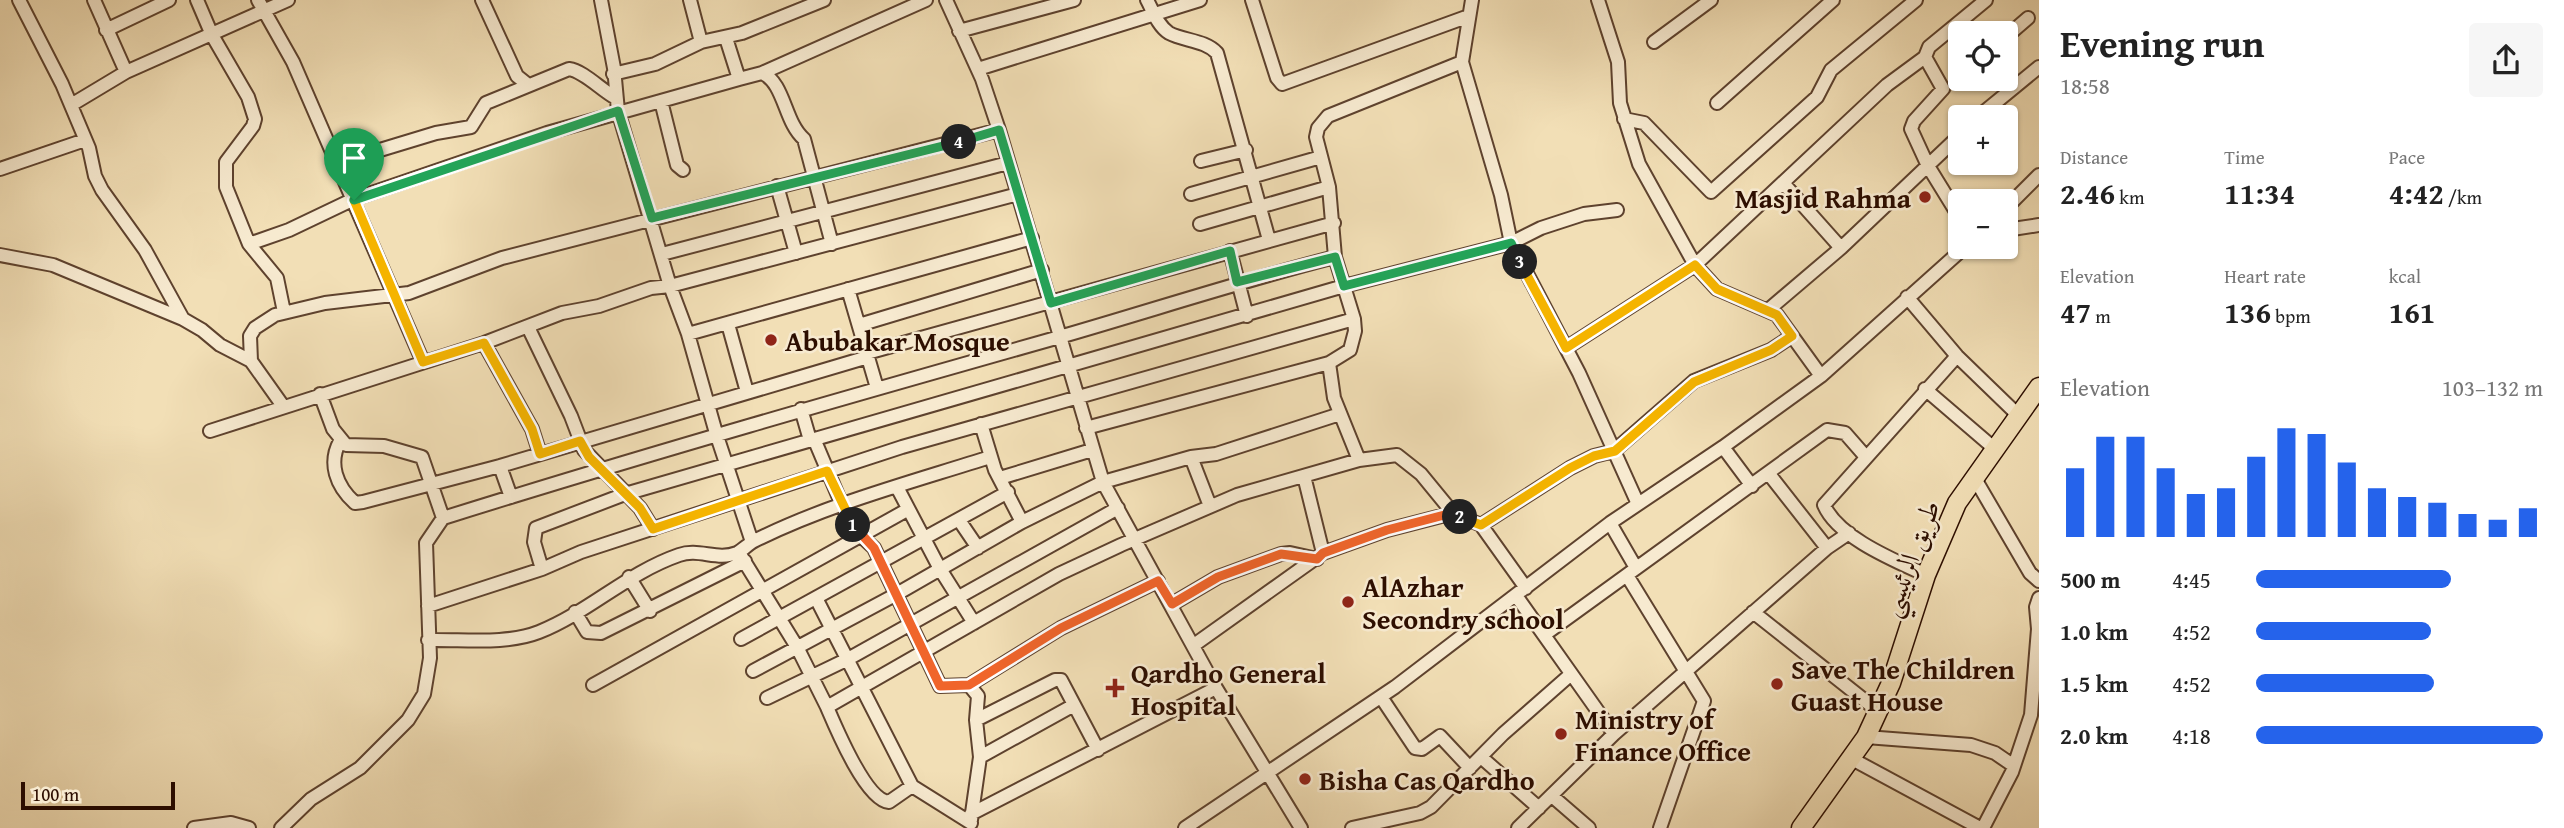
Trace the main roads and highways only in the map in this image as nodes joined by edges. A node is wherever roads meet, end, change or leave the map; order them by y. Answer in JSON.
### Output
{"nodes":[{"id":1,"x":2039,"y":387,"type":"edge"},
{"id":2,"x":1801,"y":828,"type":"edge"}],
"edges":[{"from":1,"to":2,"type":"main road","name":"طريق الرئيسي"}]}
